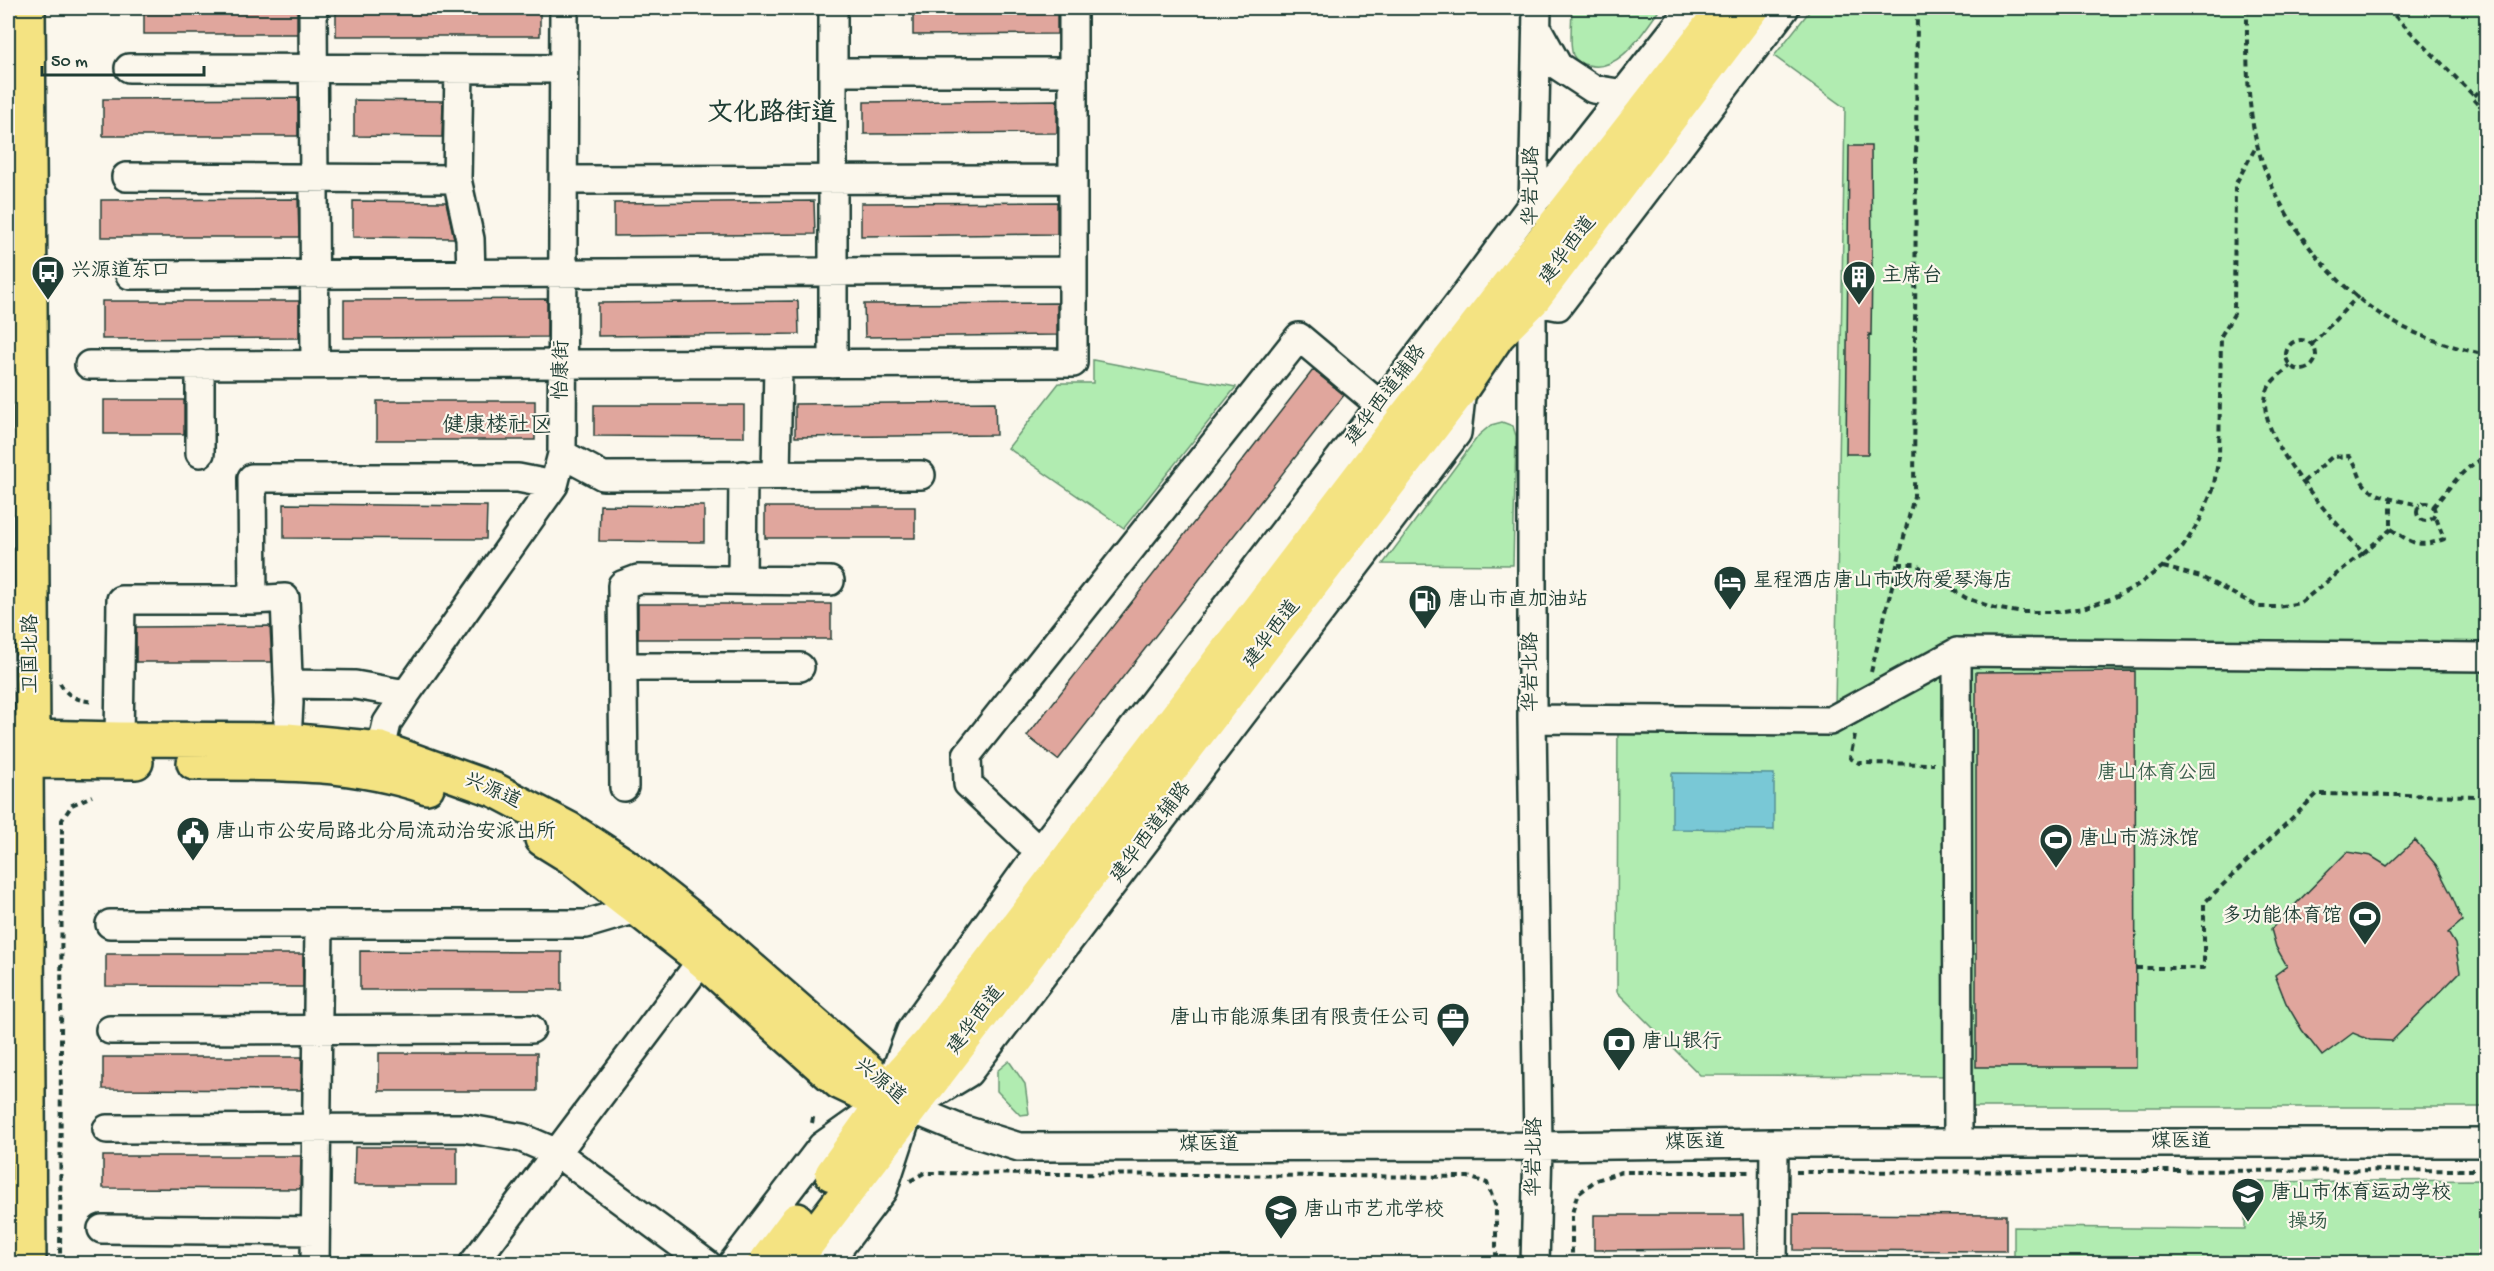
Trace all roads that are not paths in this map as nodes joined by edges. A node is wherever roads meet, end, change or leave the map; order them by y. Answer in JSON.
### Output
{"nodes":[{"id":1,"x":28,"y":8,"type":"edge"},
{"id":2,"x":313,"y":8,"type":"edge"},
{"id":3,"x":564,"y":8,"type":"edge"},
{"id":4,"x":833,"y":8,"type":"edge"},
{"id":5,"x":1073,"y":8,"type":"edge"},
{"id":6,"x":1691,"y":8,"type":"edge"},
{"id":7,"x":1724,"y":8,"type":"edge"},
{"id":8,"x":1753,"y":8,"type":"edge"},
{"id":9,"x":1785,"y":8,"type":"edge"},
{"id":10,"x":1537,"y":17,"type":"edge"},
{"id":11,"x":129,"y":68,"type":"dead end"},
{"id":12,"x":313,"y":68,"type":"junction"},
{"id":13,"x":459,"y":69,"type":"junction"},
{"id":14,"x":564,"y":69,"type":"junction"},
{"id":15,"x":833,"y":72,"type":"junction"},
{"id":16,"x":1073,"y":72,"type":"junction"},
{"id":17,"x":1660,"y":93,"type":"junction"},
{"id":18,"x":1624,"y":94,"type":"junction"},
{"id":19,"x":126,"y":177,"type":"dead end"},
{"id":20,"x":314,"y":178,"type":"junction"},
{"id":21,"x":457,"y":179,"type":"junction"},
{"id":22,"x":833,"y":179,"type":"junction"},
{"id":23,"x":1073,"y":179,"type":"junction"},
{"id":24,"x":564,"y":180,"type":"junction"},
{"id":25,"x":1533,"y":203,"type":"junction"},
{"id":26,"x":1532,"y":256,"type":"junction"},
{"id":27,"x":1073,"y":271,"type":"junction"},
{"id":28,"x":833,"y":272,"type":"junction"},
{"id":29,"x":563,"y":273,"type":"junction"},
{"id":30,"x":471,"y":274,"type":"junction"},
{"id":31,"x":315,"y":275,"type":"junction"},
{"id":32,"x":130,"y":276,"type":"dead end"},
{"id":33,"x":1532,"y":301,"type":"junction"},
{"id":34,"x":200,"y":364,"type":"junction"},
{"id":35,"x":315,"y":364,"type":"junction"},
{"id":36,"x":563,"y":364,"type":"junction"},
{"id":37,"x":778,"y":364,"type":"junction"},
{"id":38,"x":833,"y":364,"type":"junction"},
{"id":39,"x":89,"y":365,"type":"dead end"},
{"id":40,"x":1391,"y":414,"type":"junction"},
{"id":41,"x":200,"y":453,"type":"dead end"},
{"id":42,"x":562,"y":454,"type":"junction"},
{"id":43,"x":743,"y":475,"type":"junction"},
{"id":44,"x":776,"y":475,"type":"junction"},
{"id":45,"x":921,"y":475,"type":"dead end"},
{"id":46,"x":554,"y":485,"type":"junction"},
{"id":47,"x":742,"y":579,"type":"junction"},
{"id":48,"x":830,"y":581,"type":"dead end"},
{"id":49,"x":253,"y":600,"type":"junction"},
{"id":50,"x":1957,"y":652,"type":"junction"},
{"id":51,"x":2487,"y":657,"type":"edge"},
{"id":52,"x":800,"y":667,"type":"dead end"},
{"id":53,"x":622,"y":668,"type":"junction"},
{"id":54,"x":288,"y":684,"type":"junction"},
{"id":55,"x":406,"y":694,"type":"junction"},
{"id":56,"x":1532,"y":719,"type":"junction"},
{"id":57,"x":118,"y":740,"type":"junction"},
{"id":58,"x":287,"y":740,"type":"junction"},
{"id":59,"x":15,"y":741,"type":"edge"},
{"id":60,"x":381,"y":749,"type":"junction"},
{"id":61,"x":624,"y":787,"type":"dead end"},
{"id":62,"x":1052,"y":858,"type":"junction"},
{"id":63,"x":637,"y":909,"type":"junction"},
{"id":64,"x":110,"y":924,"type":"dead end"},
{"id":65,"x":319,"y":925,"type":"junction"},
{"id":66,"x":702,"y":960,"type":"junction"},
{"id":67,"x":531,"y":1029,"type":"dead end"},
{"id":68,"x":110,"y":1030,"type":"dead end"},
{"id":69,"x":317,"y":1030,"type":"junction"},
{"id":70,"x":894,"y":1099,"type":"junction"},
{"id":71,"x":107,"y":1129,"type":"dead end"},
{"id":72,"x":316,"y":1129,"type":"junction"},
{"id":73,"x":1774,"y":1143,"type":"junction"},
{"id":74,"x":1958,"y":1143,"type":"junction"},
{"id":75,"x":2487,"y":1143,"type":"edge"},
{"id":76,"x":1538,"y":1146,"type":"junction"},
{"id":77,"x":557,"y":1153,"type":"junction"},
{"id":78,"x":102,"y":1229,"type":"dead end"},
{"id":79,"x":315,"y":1231,"type":"junction"},
{"id":80,"x":29,"y":1263,"type":"edge"},
{"id":81,"x":315,"y":1263,"type":"edge"},
{"id":82,"x":473,"y":1263,"type":"edge"},
{"id":83,"x":707,"y":1263,"type":"edge"},
{"id":84,"x":732,"y":1263,"type":"edge"},
{"id":85,"x":764,"y":1263,"type":"edge"},
{"id":86,"x":792,"y":1263,"type":"edge"},
{"id":87,"x":827,"y":1263,"type":"edge"},
{"id":88,"x":1535,"y":1263,"type":"edge"},
{"id":89,"x":1773,"y":1263,"type":"edge"}],
"edges":[{"from":1,"to":59,"type":"main road","name":"卫国北路"},
{"from":2,"to":12,"type":"street"},
{"from":3,"to":14,"type":"street","name":"怡康街"},
{"from":4,"to":15,"type":"street"},
{"from":5,"to":16,"type":"street"},
{"from":6,"to":18,"type":"street"},
{"from":7,"to":17,"type":"main road","name":"建华西道"},
{"from":8,"to":33,"type":"main road","name":"建华西道"},
{"from":9,"to":33,"type":"street"},
{"from":10,"to":18,"type":"street"},
{"from":10,"to":25,"type":"street","name":"华岩北路"},
{"from":11,"to":12,"type":"street"},
{"from":12,"to":13,"type":"street"},
{"from":12,"to":20,"type":"street"},
{"from":13,"to":14,"type":"street"},
{"from":13,"to":21,"type":"street"},
{"from":14,"to":24,"type":"street","name":"怡康街"},
{"from":15,"to":16,"type":"street"},
{"from":15,"to":22,"type":"street"},
{"from":16,"to":23,"type":"street"},
{"from":17,"to":18,"type":"street"},
{"from":17,"to":26,"type":"main road","name":"建华西道"},
{"from":18,"to":25,"type":"street","name":"建华西道辅路"},
{"from":19,"to":20,"type":"street"},
{"from":20,"to":21,"type":"street"},
{"from":20,"to":31,"type":"street"},
{"from":21,"to":30,"type":"street"},
{"from":22,"to":23,"type":"street"},
{"from":22,"to":24,"type":"street"},
{"from":22,"to":28,"type":"street"},
{"from":23,"to":27,"type":"street"},
{"from":24,"to":29,"type":"street","name":"怡康街"},
{"from":25,"to":26,"type":"street","name":"华岩北路"},
{"from":25,"to":40,"type":"street","name":"建华西道辅路"},
{"from":26,"to":33,"type":"street","name":"华岩北路"},
{"from":26,"to":40,"type":"main road","name":"建华西道"},
{"from":27,"to":28,"type":"street"},
{"from":27,"to":38,"type":"street"},
{"from":28,"to":29,"type":"street"},
{"from":28,"to":38,"type":"street"},
{"from":29,"to":30,"type":"street"},
{"from":29,"to":36,"type":"street","name":"怡康街"},
{"from":30,"to":31,"type":"street"},
{"from":31,"to":32,"type":"street"},
{"from":31,"to":35,"type":"street"},
{"from":33,"to":56,"type":"street","name":"华岩北路"},
{"from":33,"to":70,"type":"main road","name":"建华西道"},
{"from":34,"to":35,"type":"street"},
{"from":34,"to":39,"type":"street"},
{"from":34,"to":41,"type":"street"},
{"from":35,"to":36,"type":"street"},
{"from":36,"to":37,"type":"street"},
{"from":36,"to":42,"type":"street","name":"怡康街"},
{"from":37,"to":38,"type":"street"},
{"from":37,"to":44,"type":"street"},
{"from":40,"to":62,"type":"main road","name":"建华西道"},
{"from":40,"to":62,"type":"street"},
{"from":42,"to":43,"type":"street"},
{"from":42,"to":46,"type":"street","name":"怡康街"},
{"from":43,"to":44,"type":"street"},
{"from":43,"to":47,"type":"street"},
{"from":44,"to":45,"type":"street"},
{"from":46,"to":49,"type":"street"},
{"from":46,"to":55,"type":"street","name":"怡康街"},
{"from":47,"to":48,"type":"street"},
{"from":47,"to":53,"type":"street"},
{"from":49,"to":54,"type":"street"},
{"from":49,"to":57,"type":"street"},
{"from":50,"to":51,"type":"street"},
{"from":50,"to":56,"type":"street"},
{"from":50,"to":74,"type":"street"},
{"from":52,"to":53,"type":"street"},
{"from":53,"to":61,"type":"street"},
{"from":54,"to":55,"type":"street"},
{"from":54,"to":58,"type":"street"},
{"from":55,"to":60,"type":"street","name":"怡康街"},
{"from":56,"to":76,"type":"street","name":"华岩北路"},
{"from":57,"to":58,"type":"main road","name":"兴源道"},
{"from":57,"to":59,"type":"main road","name":"兴源道"},
{"from":58,"to":60,"type":"main road","name":"兴源道"},
{"from":59,"to":63,"type":"main road","name":"兴源道"},
{"from":59,"to":80,"type":"main road","name":"卫国北路"},
{"from":60,"to":70,"type":"main road","name":"兴源道"},
{"from":62,"to":70,"type":"main road","name":"建华西道"},
{"from":63,"to":65,"type":"street"},
{"from":63,"to":66,"type":"main road","name":"兴源道"},
{"from":64,"to":65,"type":"street"},
{"from":65,"to":69,"type":"street"},
{"from":66,"to":70,"type":"main road","name":"兴源道"},
{"from":66,"to":77,"type":"street"},
{"from":67,"to":69,"type":"street"},
{"from":68,"to":69,"type":"street"},
{"from":69,"to":72,"type":"street"},
{"from":70,"to":76,"type":"street","name":"煤医道"},
{"from":70,"to":84,"type":"street"},
{"from":70,"to":85,"type":"main road","name":"建华西道"},
{"from":70,"to":86,"type":"main road","name":"建华西道"},
{"from":70,"to":87,"type":"street"},
{"from":71,"to":72,"type":"street"},
{"from":72,"to":77,"type":"street"},
{"from":72,"to":79,"type":"street"},
{"from":73,"to":74,"type":"street","name":"煤医道"},
{"from":73,"to":76,"type":"street","name":"煤医道"},
{"from":73,"to":89,"type":"street"},
{"from":74,"to":75,"type":"street","name":"煤医道"},
{"from":76,"to":88,"type":"street","name":"华岩北路"},
{"from":77,"to":82,"type":"street"},
{"from":77,"to":83,"type":"street"},
{"from":78,"to":79,"type":"street"},
{"from":79,"to":81,"type":"street"}]}
